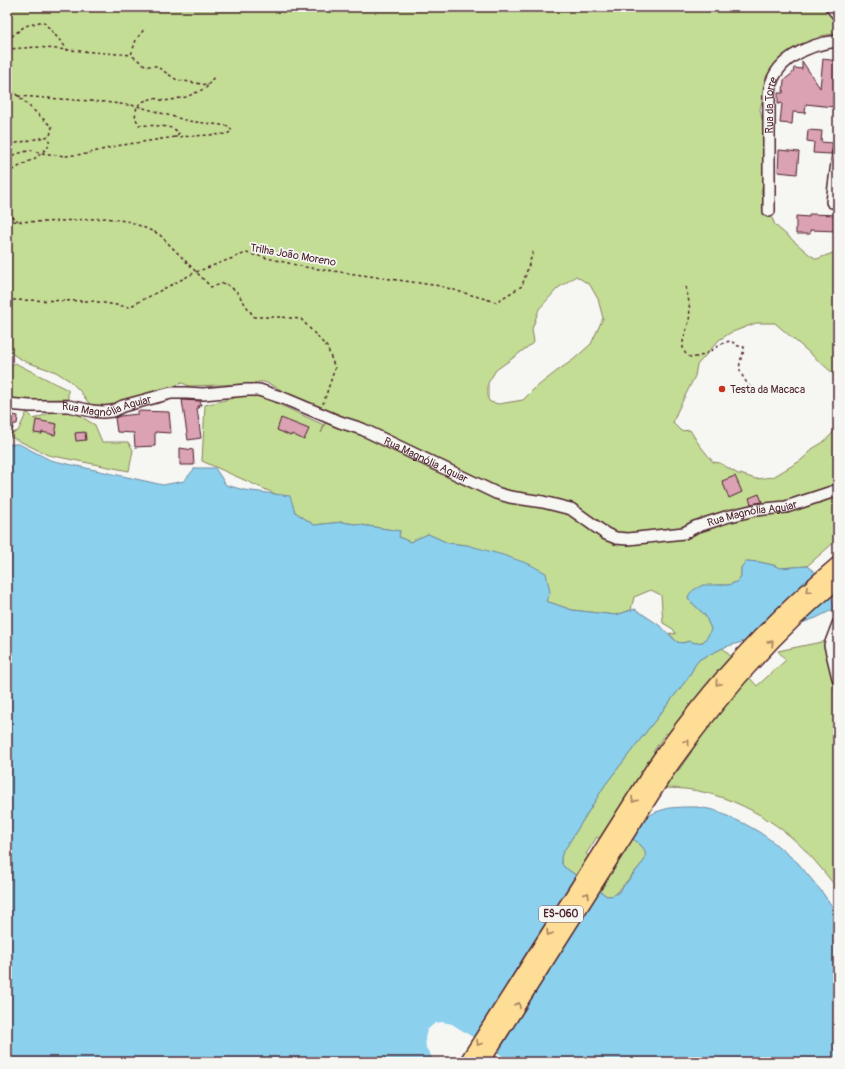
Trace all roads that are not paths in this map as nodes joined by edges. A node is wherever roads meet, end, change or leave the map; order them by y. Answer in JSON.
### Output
{"nodes":[{"id":1,"x":831,"y":7,"type":"edge"},
{"id":2,"x":838,"y":15,"type":"edge"},
{"id":3,"x":838,"y":41,"type":"edge"},
{"id":4,"x":838,"y":155,"type":"edge"},
{"id":5,"x":832,"y":202,"type":"dead end"},
{"id":6,"x":769,"y":210,"type":"dead end"},
{"id":7,"x":7,"y":404,"type":"edge"},
{"id":8,"x":838,"y":490,"type":"edge"},
{"id":9,"x":838,"y":564,"type":"edge"},
{"id":10,"x":838,"y":581,"type":"edge"},
{"id":11,"x":838,"y":624,"type":"edge"},
{"id":12,"x":838,"y":678,"type":"edge"},
{"id":13,"x":468,"y":1062,"type":"edge"},
{"id":14,"x":482,"y":1062,"type":"edge"}],
"edges":[{"from":1,"to":2,"type":"street"},
{"from":3,"to":6,"type":"street","name":"Rua da Torre"},
{"from":4,"to":5,"type":"street"},
{"from":7,"to":8,"type":"street","name":"Rua Magnólia Aguiar"},
{"from":9,"to":13,"type":"main road","number":"ES-060","one_way":true},
{"from":14,"to":10,"type":"main road","number":"ES-060","one_way":true},
{"from":11,"to":12,"type":"street"}]}
